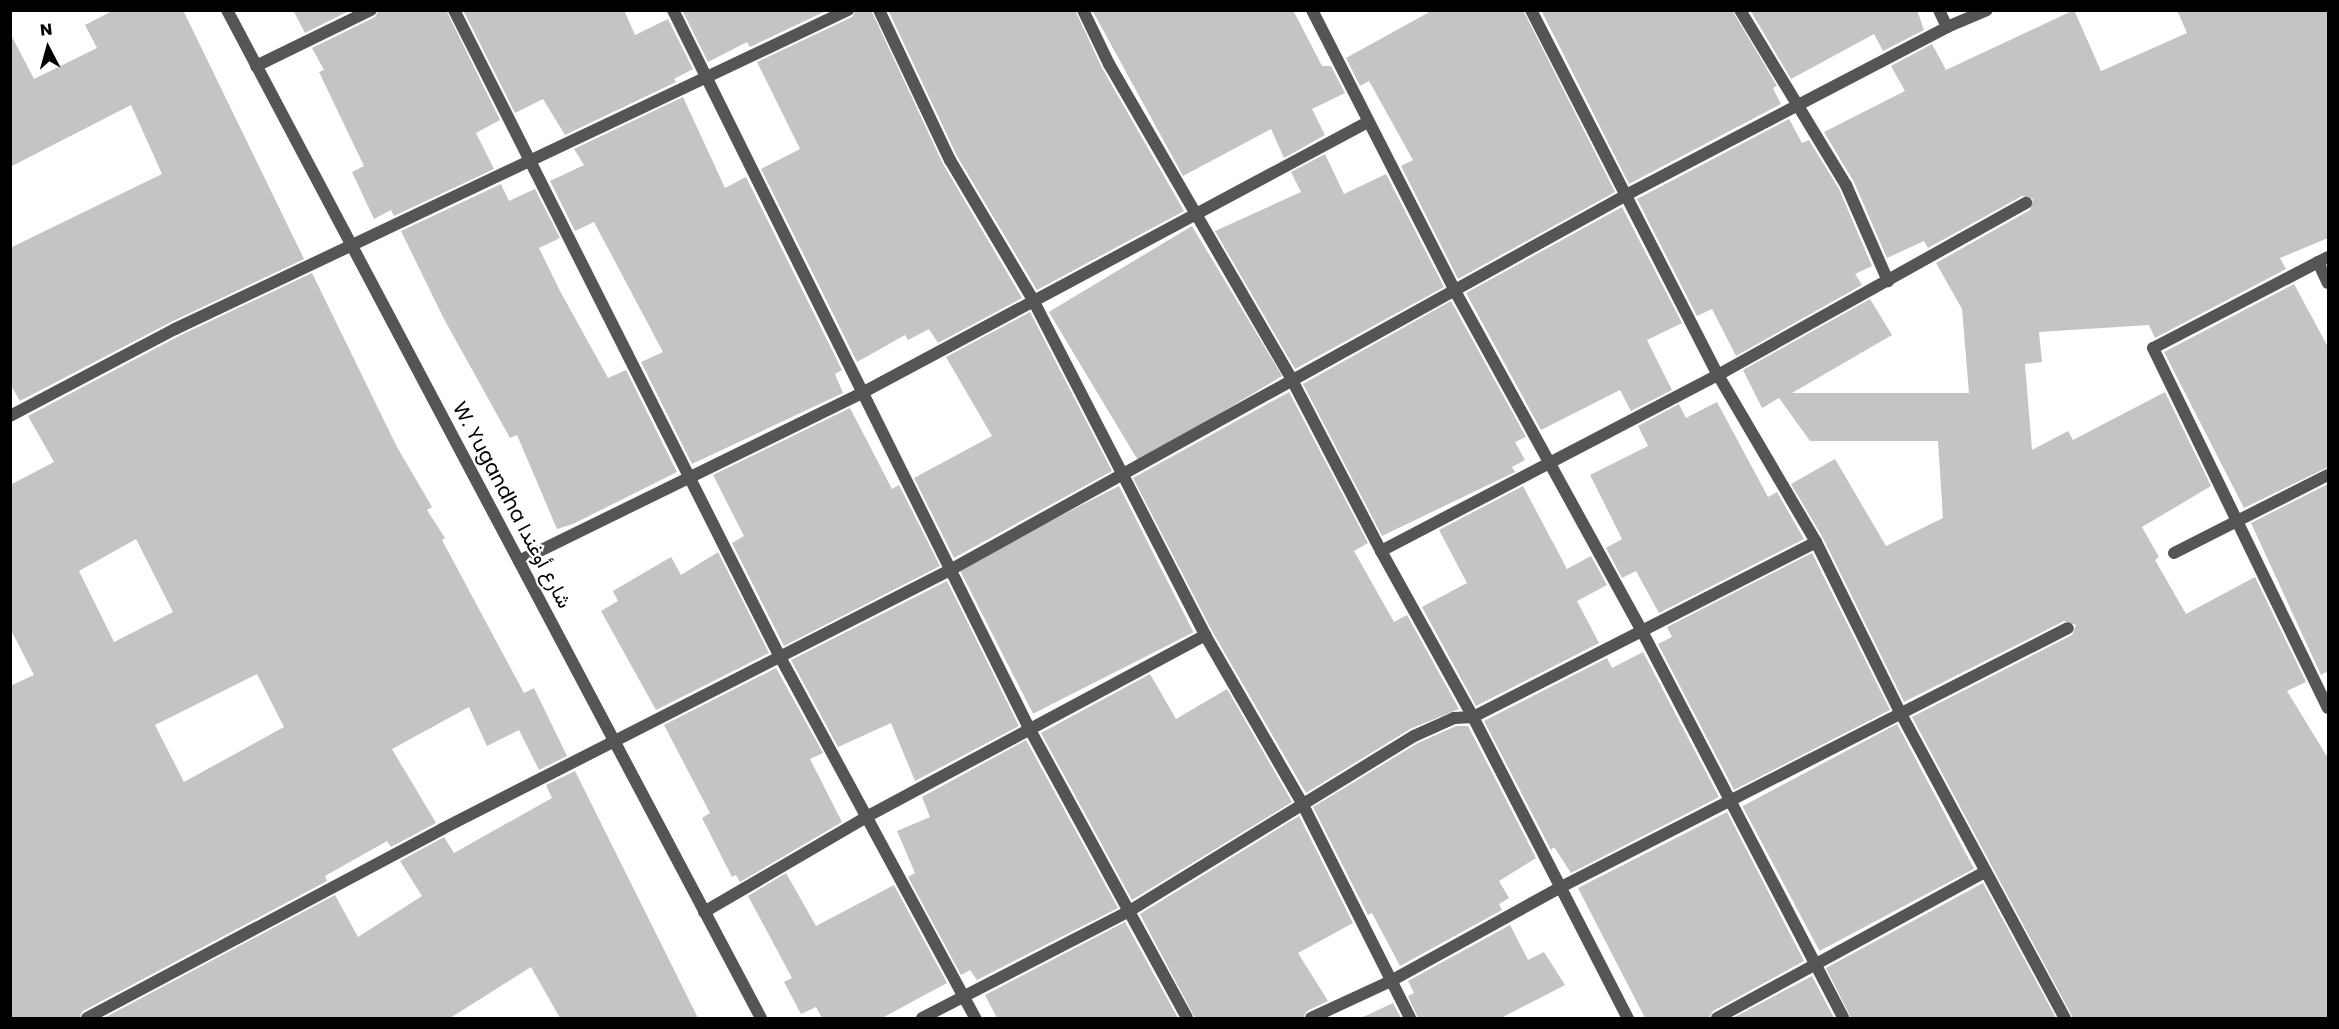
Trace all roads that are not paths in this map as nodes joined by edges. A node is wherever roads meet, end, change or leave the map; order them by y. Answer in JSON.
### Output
{"nodes":[{"id":1,"x":227,"y":10,"type":"edge"},
{"id":2,"x":370,"y":10,"type":"edge"},
{"id":3,"x":454,"y":10,"type":"edge"},
{"id":4,"x":673,"y":10,"type":"edge"},
{"id":5,"x":848,"y":10,"type":"edge"},
{"id":6,"x":879,"y":10,"type":"edge"},
{"id":7,"x":1083,"y":10,"type":"edge"},
{"id":8,"x":1312,"y":10,"type":"edge"},
{"id":9,"x":1531,"y":10,"type":"edge"},
{"id":10,"x":1740,"y":10,"type":"edge"},
{"id":11,"x":1939,"y":10,"type":"edge"},
{"id":12,"x":1987,"y":10,"type":"edge"},
{"id":13,"x":1947,"y":27,"type":"junction"},
{"id":14,"x":256,"y":66,"type":"junction"},
{"id":15,"x":706,"y":79,"type":"junction"},
{"id":16,"x":1796,"y":106,"type":"junction"},
{"id":17,"x":1368,"y":122,"type":"junction"},
{"id":18,"x":528,"y":162,"type":"junction"},
{"id":19,"x":1628,"y":194,"type":"junction"},
{"id":20,"x":2026,"y":203,"type":"dead end"},
{"id":21,"x":1197,"y":215,"type":"junction"},
{"id":22,"x":352,"y":244,"type":"junction"},
{"id":23,"x":2323,"y":259,"type":"edge"},
{"id":24,"x":1888,"y":281,"type":"junction"},
{"id":25,"x":2328,"y":283,"type":"edge"},
{"id":26,"x":1455,"y":291,"type":"junction"},
{"id":27,"x":1033,"y":300,"type":"junction"},
{"id":28,"x":1718,"y":375,"type":"junction"},
{"id":29,"x":1292,"y":380,"type":"junction"},
{"id":30,"x":860,"y":393,"type":"junction"},
{"id":31,"x":10,"y":416,"type":"edge"},
{"id":32,"x":1547,"y":463,"type":"junction"},
{"id":33,"x":1124,"y":474,"type":"junction"},
{"id":34,"x":2328,"y":475,"type":"edge"},
{"id":35,"x":690,"y":478,"type":"junction"},
{"id":36,"x":2238,"y":520,"type":"junction"},
{"id":37,"x":1816,"y":542,"type":"junction"},
{"id":38,"x":1380,"y":551,"type":"junction"},
{"id":39,"x":2174,"y":553,"type":"dead end"},
{"id":40,"x":519,"y":561,"type":"junction"},
{"id":41,"x":950,"y":570,"type":"junction"},
{"id":42,"x":2068,"y":628,"type":"dead end"},
{"id":43,"x":1643,"y":633,"type":"junction"},
{"id":44,"x":1204,"y":635,"type":"junction"},
{"id":45,"x":779,"y":655,"type":"junction"},
{"id":46,"x":2325,"y":692,"type":"edge"},
{"id":47,"x":2328,"y":708,"type":"edge"},
{"id":48,"x":1900,"y":712,"type":"junction"},
{"id":49,"x":1473,"y":717,"type":"junction"},
{"id":50,"x":1029,"y":728,"type":"junction"},
{"id":51,"x":614,"y":742,"type":"junction"},
{"id":52,"x":1730,"y":799,"type":"junction"},
{"id":53,"x":1303,"y":805,"type":"junction"},
{"id":54,"x":868,"y":816,"type":"junction"},
{"id":55,"x":1985,"y":872,"type":"junction"},
{"id":56,"x":1561,"y":887,"type":"junction"},
{"id":57,"x":1131,"y":910,"type":"junction"},
{"id":58,"x":704,"y":912,"type":"junction"},
{"id":59,"x":1816,"y":965,"type":"junction"},
{"id":60,"x":1389,"y":982,"type":"junction"},
{"id":61,"x":964,"y":998,"type":"junction"},
{"id":62,"x":87,"y":1018,"type":"edge"},
{"id":63,"x":760,"y":1018,"type":"edge"},
{"id":64,"x":922,"y":1018,"type":"edge"},
{"id":65,"x":975,"y":1018,"type":"edge"},
{"id":66,"x":1187,"y":1018,"type":"edge"},
{"id":67,"x":1311,"y":1018,"type":"edge"},
{"id":68,"x":1410,"y":1018,"type":"edge"},
{"id":69,"x":1628,"y":1018,"type":"edge"},
{"id":70,"x":1717,"y":1018,"type":"edge"},
{"id":71,"x":1843,"y":1018,"type":"edge"},
{"id":72,"x":2065,"y":1018,"type":"edge"}],
"edges":[{"from":1,"to":14,"type":"street","name":"W. Yugandha شارع أوغندا"},
{"from":2,"to":14,"type":"street"},
{"from":3,"to":18,"type":"street"},
{"from":4,"to":15,"type":"street"},
{"from":5,"to":15,"type":"street"},
{"from":6,"to":27,"type":"street"},
{"from":7,"to":21,"type":"street"},
{"from":8,"to":17,"type":"street"},
{"from":9,"to":19,"type":"street"},
{"from":10,"to":16,"type":"street"},
{"from":11,"to":13,"type":"street"},
{"from":12,"to":13,"type":"street"},
{"from":13,"to":16,"type":"street"},
{"from":14,"to":22,"type":"street","name":"W. Yugandha شارع أوغندا"},
{"from":15,"to":18,"type":"street"},
{"from":15,"to":30,"type":"street"},
{"from":16,"to":19,"type":"street"},
{"from":16,"to":24,"type":"street"},
{"from":17,"to":21,"type":"street"},
{"from":17,"to":26,"type":"street"},
{"from":18,"to":22,"type":"street"},
{"from":18,"to":35,"type":"street"},
{"from":19,"to":26,"type":"street"},
{"from":19,"to":28,"type":"street"},
{"from":20,"to":24,"type":"street"},
{"from":21,"to":27,"type":"street"},
{"from":21,"to":29,"type":"street"},
{"from":22,"to":31,"type":"street"},
{"from":22,"to":40,"type":"street","name":"W. Yugandha شارع أوغندا"},
{"from":23,"to":25,"type":"street"},
{"from":23,"to":36,"type":"street"},
{"from":24,"to":28,"type":"street"},
{"from":26,"to":29,"type":"street"},
{"from":26,"to":32,"type":"street"},
{"from":27,"to":30,"type":"street"},
{"from":27,"to":33,"type":"street"},
{"from":28,"to":32,"type":"street"},
{"from":28,"to":37,"type":"street"},
{"from":29,"to":33,"type":"street"},
{"from":29,"to":38,"type":"street"},
{"from":30,"to":35,"type":"street"},
{"from":30,"to":41,"type":"street"},
{"from":32,"to":38,"type":"street"},
{"from":32,"to":43,"type":"street"},
{"from":33,"to":41,"type":"street"},
{"from":33,"to":44,"type":"street"},
{"from":34,"to":36,"type":"street"},
{"from":35,"to":40,"type":"street"},
{"from":35,"to":45,"type":"street"},
{"from":36,"to":39,"type":"street"},
{"from":36,"to":46,"type":"street"},
{"from":37,"to":43,"type":"street"},
{"from":37,"to":48,"type":"street"},
{"from":38,"to":49,"type":"street"},
{"from":40,"to":51,"type":"street","name":"W. Yugandha شارع أوغندا"},
{"from":41,"to":45,"type":"street"},
{"from":41,"to":50,"type":"street"},
{"from":42,"to":48,"type":"street"},
{"from":43,"to":49,"type":"street"},
{"from":43,"to":52,"type":"street"},
{"from":44,"to":50,"type":"street"},
{"from":44,"to":53,"type":"street"},
{"from":45,"to":51,"type":"street"},
{"from":45,"to":54,"type":"street"},
{"from":46,"to":47,"type":"street"},
{"from":48,"to":52,"type":"street"},
{"from":48,"to":55,"type":"street"},
{"from":49,"to":53,"type":"street"},
{"from":49,"to":56,"type":"street"},
{"from":50,"to":54,"type":"street"},
{"from":50,"to":57,"type":"street"},
{"from":51,"to":58,"type":"street","name":"W. Yugandha شارع أوغندا"},
{"from":51,"to":62,"type":"street"},
{"from":52,"to":56,"type":"street"},
{"from":52,"to":59,"type":"street"},
{"from":53,"to":57,"type":"street"},
{"from":53,"to":60,"type":"street"},
{"from":54,"to":58,"type":"street"},
{"from":54,"to":61,"type":"street"},
{"from":55,"to":59,"type":"street"},
{"from":55,"to":72,"type":"street"},
{"from":56,"to":60,"type":"street"},
{"from":56,"to":69,"type":"street"},
{"from":57,"to":61,"type":"street"},
{"from":57,"to":66,"type":"street"},
{"from":58,"to":63,"type":"street","name":"W. Yugandha شارع أوغندا"},
{"from":59,"to":70,"type":"street"},
{"from":59,"to":71,"type":"street"},
{"from":60,"to":67,"type":"street"},
{"from":60,"to":68,"type":"street"},
{"from":61,"to":64,"type":"street"},
{"from":61,"to":65,"type":"street"}]}
